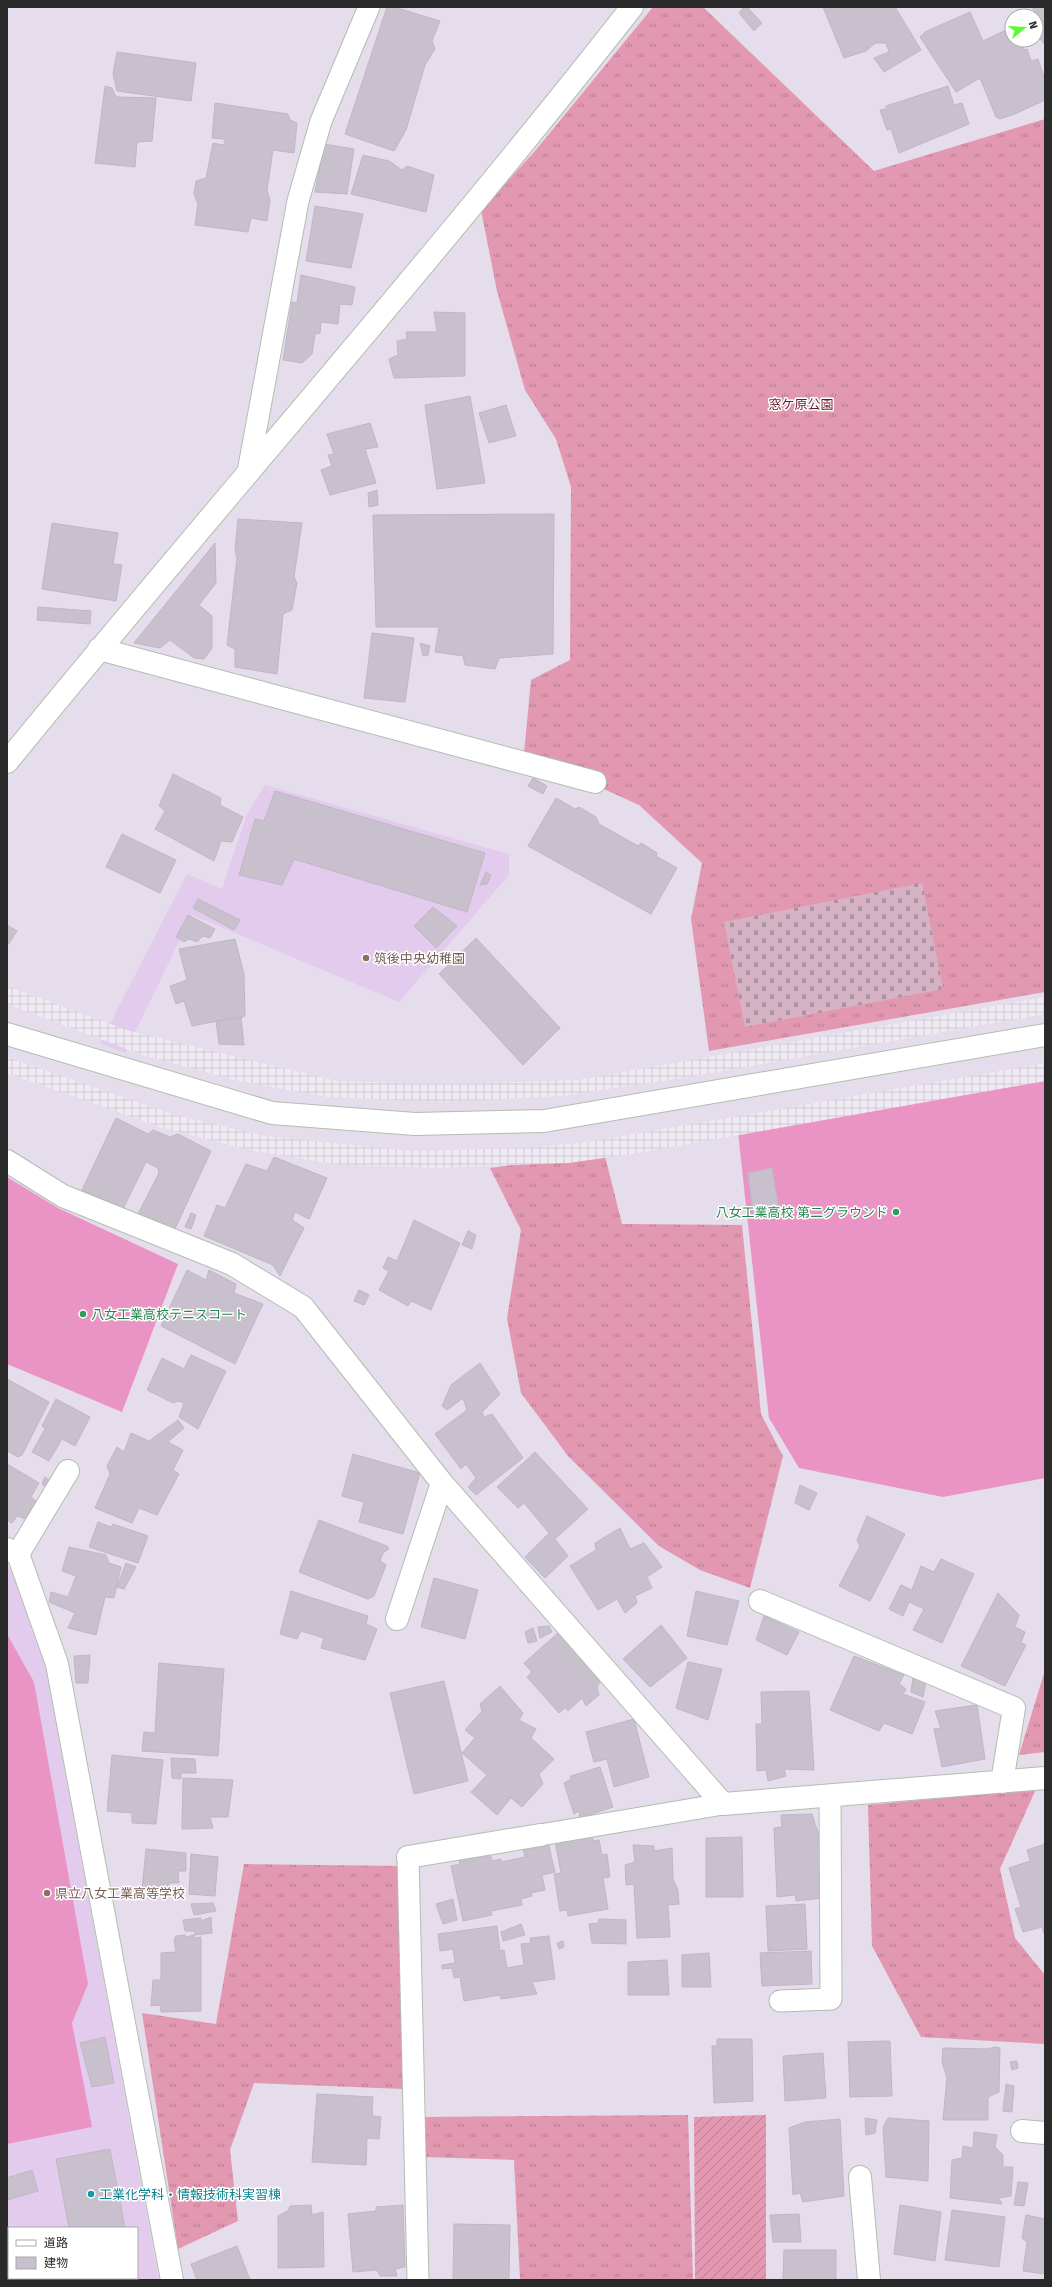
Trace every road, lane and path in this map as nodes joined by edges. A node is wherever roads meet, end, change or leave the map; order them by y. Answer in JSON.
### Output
{"nodes":[{"id":1,"x":369,"y":7,"type":"edge"},
{"id":2,"x":632,"y":7,"type":"edge"},
{"id":3,"x":248,"y":472,"type":"junction"},
{"id":4,"x":99,"y":649,"type":"junction"},
{"id":5,"x":7,"y":762,"type":"edge"},
{"id":6,"x":595,"y":782,"type":"dead end"},
{"id":7,"x":7,"y":1034,"type":"edge"},
{"id":8,"x":1045,"y":1035,"type":"edge"},
{"id":9,"x":7,"y":1161,"type":"edge"},
{"id":10,"x":68,"y":1470,"type":"dead end"},
{"id":11,"x":442,"y":1483,"type":"junction"},
{"id":12,"x":12,"y":1551,"type":"edge"},
{"id":13,"x":760,"y":1601,"type":"dead end"},
{"id":14,"x":397,"y":1619,"type":"dead end"},
{"id":15,"x":1045,"y":1778,"type":"edge"},
{"id":16,"x":1002,"y":1782,"type":"junction"},
{"id":17,"x":830,"y":1795,"type":"junction"},
{"id":18,"x":724,"y":1804,"type":"junction"},
{"id":19,"x":540,"y":1835,"type":"joint"},
{"id":20,"x":408,"y":1857,"type":"joint"},
{"id":21,"x":780,"y":2001,"type":"dead end"},
{"id":22,"x":1022,"y":2131,"type":"dead end"},
{"id":23,"x":1045,"y":2133,"type":"edge"},
{"id":24,"x":860,"y":2177,"type":"dead end"},
{"id":25,"x":172,"y":2280,"type":"edge"},
{"id":26,"x":418,"y":2280,"type":"edge"},
{"id":27,"x":869,"y":2280,"type":"edge"}],
"edges":[{"from":1,"to":3,"type":"lane"},
{"from":2,"to":3,"type":"street"},
{"from":3,"to":4,"type":"street"},
{"from":4,"to":5,"type":"street"},
{"from":4,"to":6,"type":"street"},
{"from":7,"to":8,"type":"street"},
{"from":9,"to":11,"type":"street"},
{"from":10,"to":12,"type":"street"},
{"from":11,"to":14,"type":"street"},
{"from":11,"to":18,"type":"street"},
{"from":12,"to":25,"type":"street"},
{"from":13,"to":16,"type":"street"},
{"from":15,"to":16,"type":"street"},
{"from":16,"to":17,"type":"street"},
{"from":17,"to":18,"type":"street"},
{"from":17,"to":21,"type":"lane"},
{"from":18,"to":19,"type":"lane"},
{"from":19,"to":20,"type":"street"},
{"from":20,"to":26,"type":"lane"},
{"from":22,"to":23,"type":"street"},
{"from":24,"to":27,"type":"street"}]}
